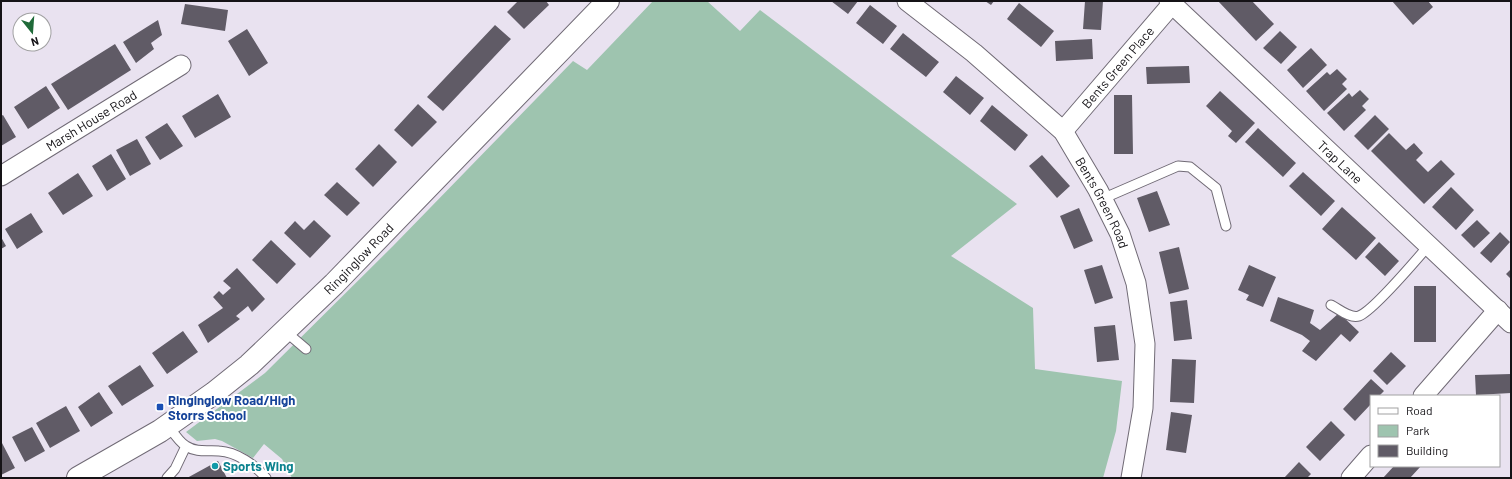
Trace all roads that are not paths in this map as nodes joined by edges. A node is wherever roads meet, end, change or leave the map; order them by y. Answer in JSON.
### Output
{"nodes":[{"id":1,"x":608,"y":1,"type":"edge"},
{"id":2,"x":907,"y":1,"type":"edge"},
{"id":3,"x":1172,"y":2,"type":"edge"},
{"id":4,"x":181,"y":65,"type":"dead end"},
{"id":5,"x":1063,"y":131,"type":"junction"},
{"id":6,"x":1,"y":176,"type":"edge"},
{"id":7,"x":1102,"y":199,"type":"junction"},
{"id":8,"x":1226,"y":226,"type":"dead end"},
{"id":9,"x":1429,"y":245,"type":"junction"},
{"id":10,"x":1332,"y":304,"type":"dead end"},
{"id":11,"x":1504,"y":317,"type":"edge"},
{"id":12,"x":286,"y":332,"type":"junction"},
{"id":13,"x":306,"y":349,"type":"dead end"},
{"id":14,"x":1424,"y":395,"type":"edge"},
{"id":15,"x":168,"y":425,"type":"junction"},
{"id":16,"x":186,"y":446,"type":"junction"},
{"id":17,"x":1370,"y":457,"type":"edge"},
{"id":18,"x":78,"y":478,"type":"edge"},
{"id":19,"x":167,"y":478,"type":"edge"},
{"id":20,"x":266,"y":478,"type":"edge"},
{"id":21,"x":1131,"y":478,"type":"edge"},
{"id":22,"x":1351,"y":478,"type":"edge"}],
"edges":[{"from":1,"to":12,"type":"street","name":"Ringinglow Road"},
{"from":2,"to":5,"type":"street","name":"Bents Green Road"},
{"from":3,"to":5,"type":"street","name":"Bents Green Place"},
{"from":3,"to":9,"type":"street","name":"Trap Lane"},
{"from":4,"to":6,"type":"street","name":"Marsh House Road"},
{"from":5,"to":7,"type":"street","name":"Bents Green Road"},
{"from":7,"to":8,"type":"lane"},
{"from":7,"to":21,"type":"street","name":"Bents Green Road"},
{"from":9,"to":10,"type":"lane"},
{"from":9,"to":11,"type":"street","name":"Trap Lane"},
{"from":11,"to":14,"type":"street"},
{"from":12,"to":13,"type":"lane"},
{"from":12,"to":15,"type":"street","name":"Ringinglow Road"},
{"from":15,"to":16,"type":"lane"},
{"from":15,"to":18,"type":"street","name":"Ringinglow Road"},
{"from":16,"to":19,"type":"lane"},
{"from":16,"to":20,"type":"lane"},
{"from":17,"to":22,"type":"street"}]}
